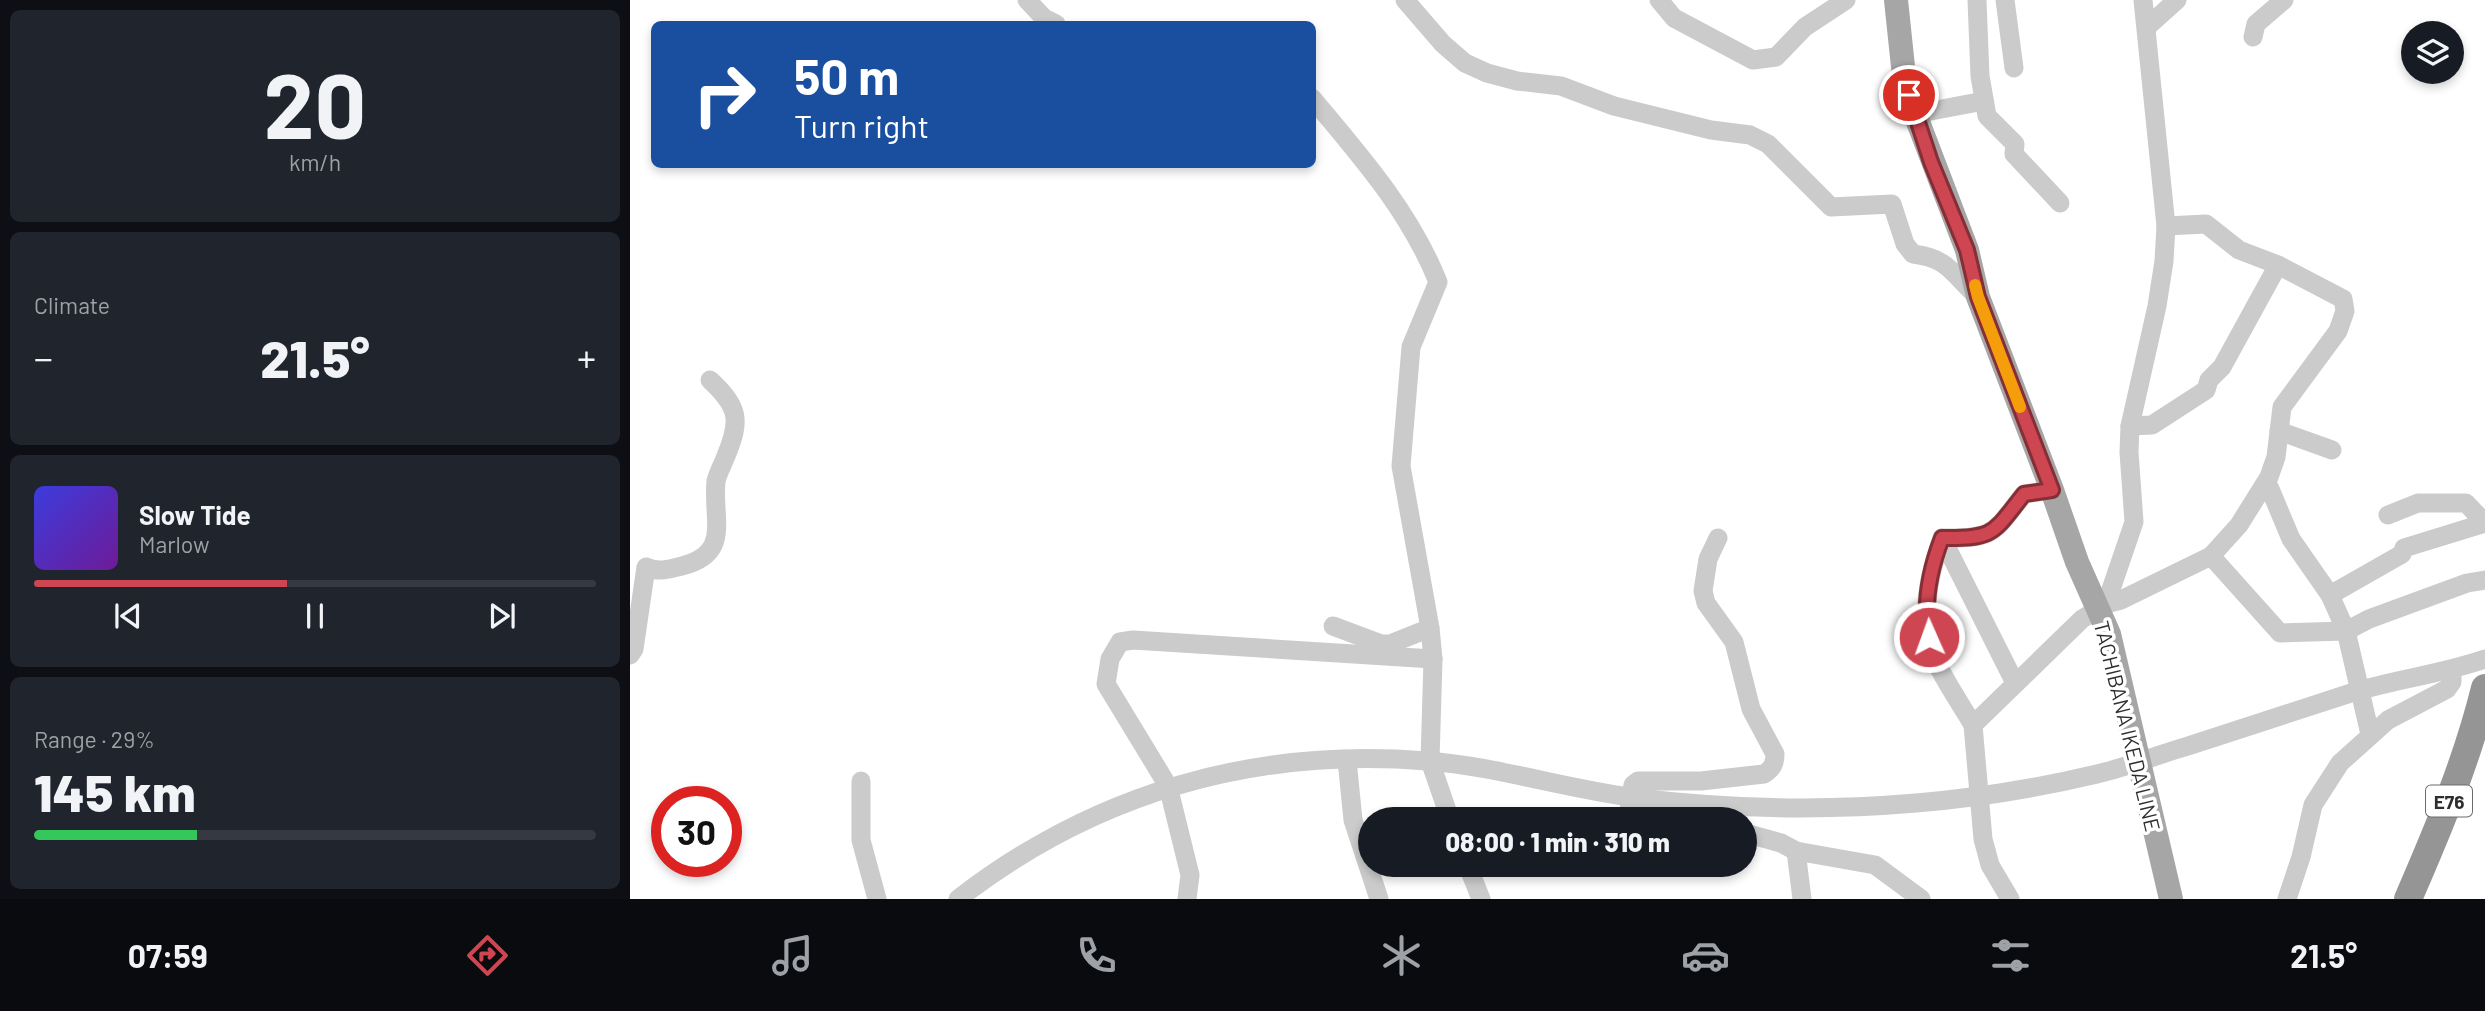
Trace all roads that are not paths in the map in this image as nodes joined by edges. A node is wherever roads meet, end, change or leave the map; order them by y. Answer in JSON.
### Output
{"nodes":[{"id":1,"x":1027,"y":0,"type":"edge"},
{"id":2,"x":1405,"y":0,"type":"edge"},
{"id":3,"x":1659,"y":0,"type":"edge"},
{"id":4,"x":1846,"y":0,"type":"edge"},
{"id":5,"x":1896,"y":0,"type":"edge"},
{"id":6,"x":2143,"y":0,"type":"edge"},
{"id":7,"x":2178,"y":0,"type":"edge"},
{"id":8,"x":2284,"y":0,"type":"edge"},
{"id":9,"x":1977,"y":4,"type":"edge"},
{"id":10,"x":2006,"y":4,"type":"edge"},
{"id":11,"x":1049,"y":21,"type":"edge"},
{"id":12,"x":2147,"y":27,"type":"junction"},
{"id":13,"x":2253,"y":37,"type":"dead end"},
{"id":14,"x":2014,"y":68,"type":"dead end"},
{"id":15,"x":1984,"y":101,"type":"junction"},
{"id":16,"x":1316,"y":103,"type":"edge"},
{"id":17,"x":1915,"y":114,"type":"junction"},
{"id":18,"x":2060,"y":203,"type":"dead end"},
{"id":19,"x":2166,"y":226,"type":"junction"},
{"id":20,"x":2278,"y":265,"type":"junction"},
{"id":21,"x":1978,"y":297,"type":"junction"},
{"id":22,"x":710,"y":380,"type":"dead end"},
{"id":23,"x":2130,"y":426,"type":"junction"},
{"id":24,"x":2279,"y":431,"type":"junction"},
{"id":25,"x":2332,"y":450,"type":"dead end"},
{"id":26,"x":2263,"y":487,"type":"junction"},
{"id":27,"x":2052,"y":490,"type":"junction"},
{"id":28,"x":2388,"y":514,"type":"dead end"},
{"id":29,"x":2485,"y":523,"type":"edge"},
{"id":30,"x":1718,"y":538,"type":"dead end"},
{"id":31,"x":1942,"y":538,"type":"junction"},
{"id":32,"x":2211,"y":556,"type":"junction"},
{"id":33,"x":2485,"y":580,"type":"edge"},
{"id":34,"x":2330,"y":595,"type":"junction"},
{"id":35,"x":2102,"y":606,"type":"junction"},
{"id":36,"x":1333,"y":626,"type":"dead end"},
{"id":37,"x":1430,"y":628,"type":"junction"},
{"id":38,"x":2346,"y":631,"type":"junction"},
{"id":39,"x":630,"y":655,"type":"edge"},
{"id":40,"x":1433,"y":659,"type":"junction"},
{"id":41,"x":2485,"y":659,"type":"edge"},
{"id":42,"x":2452,"y":670,"type":"junction"},
{"id":43,"x":2015,"y":683,"type":"junction"},
{"id":44,"x":2361,"y":690,"type":"junction"},
{"id":45,"x":2484,"y":694,"type":"edge"},
{"id":46,"x":1973,"y":725,"type":"junction"},
{"id":47,"x":2370,"y":734,"type":"junction"},
{"id":48,"x":1347,"y":760,"type":"junction"},
{"id":49,"x":1430,"y":761,"type":"junction"},
{"id":50,"x":2138,"y":762,"type":"junction"},
{"id":51,"x":862,"y":782,"type":"dead end"},
{"id":52,"x":1168,"y":786,"type":"junction"},
{"id":53,"x":1980,"y":796,"type":"junction"},
{"id":54,"x":1630,"y":797,"type":"junction"},
{"id":55,"x":1446,"y":807,"type":"edge"},
{"id":56,"x":1629,"y":807,"type":"edge"},
{"id":57,"x":1757,"y":836,"type":"edge"},
{"id":58,"x":1796,"y":851,"type":"junction"},
{"id":59,"x":1472,"y":877,"type":"edge"},
{"id":60,"x":877,"y":899,"type":"edge"},
{"id":61,"x":958,"y":899,"type":"edge"},
{"id":62,"x":1187,"y":899,"type":"edge"},
{"id":63,"x":1379,"y":899,"type":"edge"},
{"id":64,"x":1481,"y":899,"type":"edge"},
{"id":65,"x":1802,"y":899,"type":"edge"},
{"id":66,"x":1921,"y":899,"type":"edge"},
{"id":67,"x":2010,"y":899,"type":"edge"},
{"id":68,"x":2171,"y":899,"type":"edge"},
{"id":69,"x":2287,"y":899,"type":"edge"},
{"id":70,"x":2408,"y":899,"type":"edge"}],
"edges":[{"from":1,"to":11,"type":"street"},
{"from":2,"to":21,"type":"street"},
{"from":3,"to":4,"type":"street"},
{"from":5,"to":17,"type":"main road","name":"TACHIBANA IKEDA LINE"},
{"from":6,"to":12,"type":"street"},
{"from":7,"to":12,"type":"street"},
{"from":8,"to":13,"type":"street"},
{"from":9,"to":10,"type":"street"},
{"from":9,"to":15,"type":"street"},
{"from":10,"to":14,"type":"street"},
{"from":12,"to":19,"type":"street"},
{"from":15,"to":17,"type":"street"},
{"from":15,"to":18,"type":"street"},
{"from":16,"to":37,"type":"street"},
{"from":17,"to":21,"type":"main road","name":"TACHIBANA IKEDA LINE"},
{"from":19,"to":20,"type":"street"},
{"from":19,"to":23,"type":"street"},
{"from":20,"to":23,"type":"street"},
{"from":20,"to":24,"type":"street"},
{"from":21,"to":27,"type":"main road","name":"TACHIBANA IKEDA LINE"},
{"from":22,"to":39,"type":"street"},
{"from":23,"to":35,"type":"street"},
{"from":24,"to":25,"type":"street"},
{"from":24,"to":26,"type":"street"},
{"from":26,"to":32,"type":"street"},
{"from":26,"to":34,"type":"street"},
{"from":27,"to":31,"type":"street"},
{"from":27,"to":35,"type":"main road","name":"TACHIBANA IKEDA LINE"},
{"from":28,"to":29,"type":"street"},
{"from":29,"to":34,"type":"street"},
{"from":30,"to":54,"type":"street"},
{"from":31,"to":43,"type":"street"},
{"from":31,"to":46,"type":"street"},
{"from":32,"to":35,"type":"street"},
{"from":32,"to":38,"type":"street"},
{"from":33,"to":38,"type":"street"},
{"from":34,"to":38,"type":"street"},
{"from":35,"to":43,"type":"street"},
{"from":35,"to":50,"type":"main road","name":"TACHIBANA IKEDA LINE"},
{"from":36,"to":37,"type":"street"},
{"from":37,"to":40,"type":"street"},
{"from":38,"to":44,"type":"street"},
{"from":40,"to":49,"type":"street"},
{"from":40,"to":52,"type":"street"},
{"from":41,"to":42,"type":"street"},
{"from":42,"to":44,"type":"street"},
{"from":42,"to":47,"type":"street"},
{"from":43,"to":46,"type":"street"},
{"from":44,"to":47,"type":"street"},
{"from":44,"to":50,"type":"street"},
{"from":45,"to":70,"type":"highway","number":"E76"},
{"from":46,"to":53,"type":"street"},
{"from":47,"to":69,"type":"street"},
{"from":48,"to":49,"type":"street"},
{"from":48,"to":52,"type":"street"},
{"from":48,"to":63,"type":"street"},
{"from":49,"to":54,"type":"street"},
{"from":49,"to":55,"type":"street"},
{"from":50,"to":53,"type":"street"},
{"from":50,"to":68,"type":"main road","name":"TACHIBANA IKEDA LINE"},
{"from":51,"to":60,"type":"street"},
{"from":52,"to":61,"type":"street"},
{"from":52,"to":62,"type":"street"},
{"from":53,"to":54,"type":"street"},
{"from":53,"to":67,"type":"street"},
{"from":54,"to":56,"type":"street"},
{"from":57,"to":58,"type":"street"},
{"from":58,"to":65,"type":"street"},
{"from":58,"to":66,"type":"street"},
{"from":59,"to":64,"type":"street"}]}
